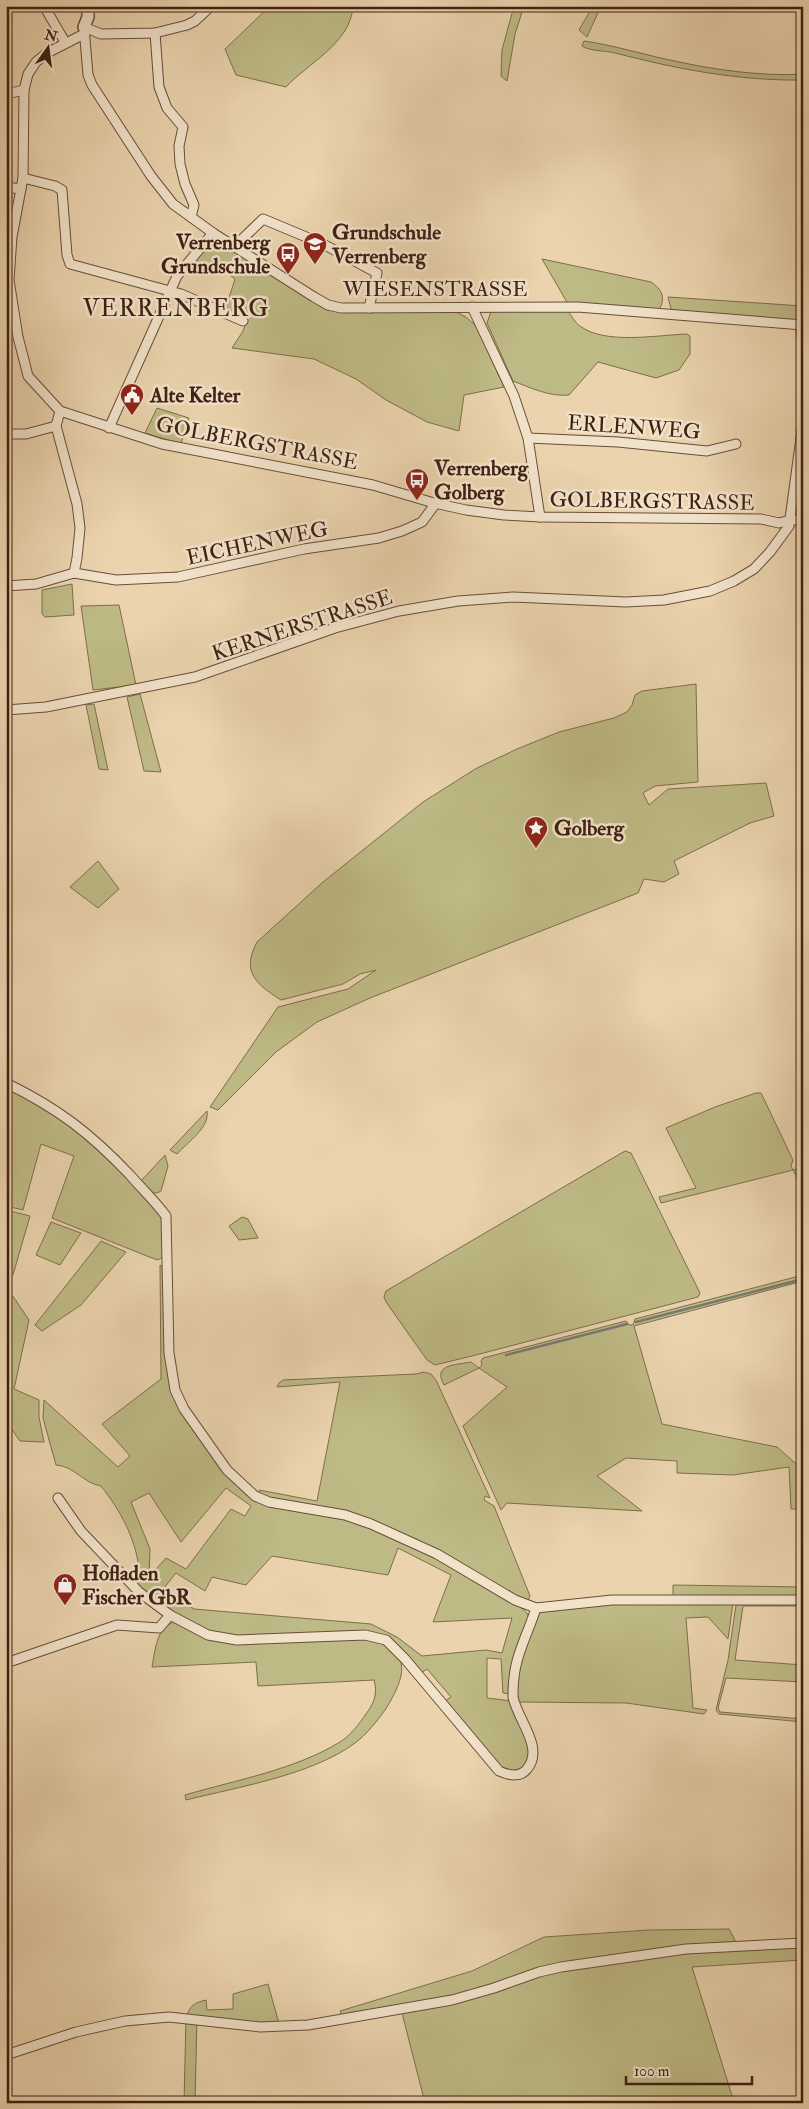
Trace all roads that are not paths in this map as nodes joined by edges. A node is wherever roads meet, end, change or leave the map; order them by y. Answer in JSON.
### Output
{"nodes":[{"id":1,"x":44,"y":6,"type":"edge"},
{"id":2,"x":88,"y":6,"type":"edge"},
{"id":3,"x":211,"y":6,"type":"edge"},
{"id":4,"x":84,"y":30,"type":"junction"},
{"id":5,"x":155,"y":33,"type":"junction"},
{"id":6,"x":66,"y":42,"type":"junction"},
{"id":7,"x":24,"y":90,"type":"junction"},
{"id":8,"x":6,"y":94,"type":"edge"},
{"id":9,"x":23,"y":178,"type":"junction"},
{"id":10,"x":6,"y":187,"type":"edge"},
{"id":11,"x":21,"y":189,"type":"junction"},
{"id":12,"x":191,"y":217,"type":"junction"},
{"id":13,"x":213,"y":233,"type":"junction"},
{"id":14,"x":235,"y":246,"type":"junction"},
{"id":15,"x":170,"y":290,"type":"junction"},
{"id":16,"x":9,"y":303,"type":"edge"},
{"id":17,"x":472,"y":307,"type":"junction"},
{"id":18,"x":369,"y":308,"type":"junction"},
{"id":19,"x":242,"y":321,"type":"dead end"},
{"id":20,"x":802,"y":325,"type":"edge"},
{"id":21,"x":803,"y":346,"type":"edge"},
{"id":22,"x":60,"y":411,"type":"junction"},
{"id":23,"x":803,"y":423,"type":"edge"},
{"id":24,"x":56,"y":426,"type":"junction"},
{"id":25,"x":109,"y":428,"type":"junction"},
{"id":26,"x":6,"y":434,"type":"edge"},
{"id":27,"x":528,"y":438,"type":"junction"},
{"id":28,"x":736,"y":444,"type":"dead end"},
{"id":29,"x":436,"y":503,"type":"junction"},
{"id":30,"x":540,"y":517,"type":"junction"},
{"id":31,"x":790,"y":520,"type":"junction"},
{"id":32,"x":803,"y":520,"type":"edge"},
{"id":33,"x":74,"y":573,"type":"junction"},
{"id":34,"x":6,"y":586,"type":"edge"},
{"id":35,"x":6,"y":710,"type":"edge"},
{"id":36,"x":6,"y":1084,"type":"edge"},
{"id":37,"x":58,"y":1498,"type":"dead end"},
{"id":38,"x":803,"y":1600,"type":"edge"},
{"id":39,"x":536,"y":1608,"type":"junction"},
{"id":40,"x":170,"y":1615,"type":"junction"},
{"id":41,"x":6,"y":1663,"type":"edge"},
{"id":42,"x":803,"y":1943,"type":"edge"},
{"id":43,"x":6,"y":2056,"type":"edge"}],
"edges":[{"from":1,"to":6,"type":"street"},
{"from":2,"to":4,"type":"street"},
{"from":3,"to":5,"type":"street"},
{"from":4,"to":5,"type":"street"},
{"from":4,"to":6,"type":"street","name":"GOLBERGSTRASSE"},
{"from":4,"to":12,"type":"street","name":"WIESENSTRASSE"},
{"from":5,"to":12,"type":"street"},
{"from":6,"to":7,"type":"street","name":"GOLBERGSTRASSE"},
{"from":7,"to":8,"type":"street"},
{"from":7,"to":9,"type":"street","name":"GOLBERGSTRASSE"},
{"from":9,"to":11,"type":"street","name":"GOLBERGSTRASSE"},
{"from":9,"to":15,"type":"street"},
{"from":10,"to":11,"type":"street"},
{"from":11,"to":16,"type":"street","name":"GOLBERGSTRASSE"},
{"from":12,"to":13,"type":"street","name":"WIESENSTRASSE"},
{"from":13,"to":14,"type":"street","name":"WIESENSTRASSE"},
{"from":13,"to":15,"type":"street"},
{"from":14,"to":18,"type":"street","name":"WIESENSTRASSE"},
{"from":14,"to":18,"type":"street"},
{"from":15,"to":19,"type":"street"},
{"from":15,"to":25,"type":"street"},
{"from":16,"to":22,"type":"street","name":"GOLBERGSTRASSE"},
{"from":17,"to":18,"type":"street","name":"WIESENSTRASSE"},
{"from":17,"to":20,"type":"street","name":"WIESENSTRASSE"},
{"from":17,"to":27,"type":"street"},
{"from":20,"to":21,"type":"street"},
{"from":22,"to":24,"type":"street"},
{"from":22,"to":25,"type":"street","name":"GOLBERGSTRASSE"},
{"from":23,"to":31,"type":"street"},
{"from":24,"to":26,"type":"street"},
{"from":24,"to":33,"type":"street"},
{"from":25,"to":29,"type":"street","name":"GOLBERGSTRASSE"},
{"from":27,"to":28,"type":"street","name":"ERLENWEG"},
{"from":27,"to":30,"type":"street"},
{"from":29,"to":30,"type":"street","name":"GOLBERGSTRASSE"},
{"from":29,"to":33,"type":"street","name":"EICHENWEG"},
{"from":30,"to":31,"type":"street","name":"GOLBERGSTRASSE"},
{"from":31,"to":32,"type":"street","name":"GOLBERGSTRASSE"},
{"from":31,"to":35,"type":"street","name":"KERNERSTRASSE"},
{"from":33,"to":34,"type":"street"},
{"from":36,"to":39,"type":"street"},
{"from":37,"to":40,"type":"street"},
{"from":38,"to":39,"type":"street"},
{"from":39,"to":40,"type":"street"},
{"from":40,"to":41,"type":"street"},
{"from":42,"to":43,"type":"street"}]}
